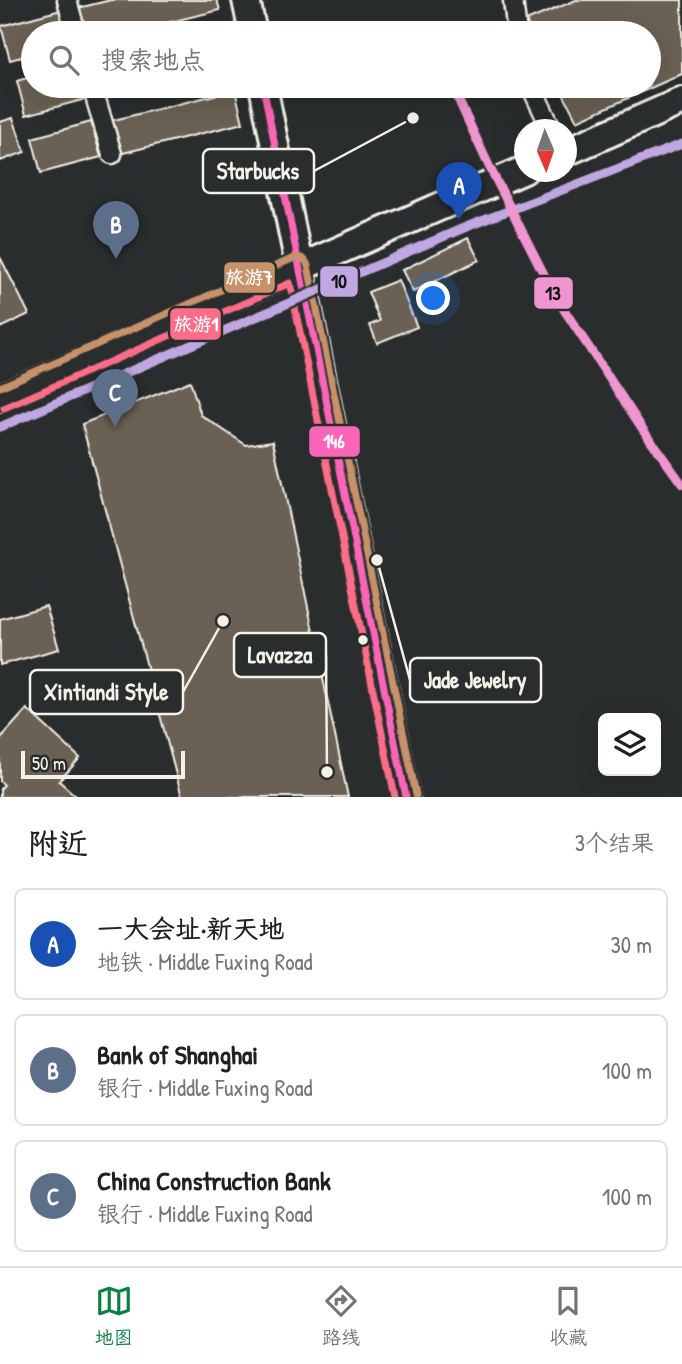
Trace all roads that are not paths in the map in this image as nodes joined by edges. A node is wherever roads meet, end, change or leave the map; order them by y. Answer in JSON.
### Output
{"nodes":[{"id":1,"x":67,"y":0,"type":"edge"},
{"id":2,"x":246,"y":0,"type":"edge"},
{"id":3,"x":513,"y":0,"type":"edge"},
{"id":4,"x":73,"y":21,"type":"edge"},
{"id":5,"x":250,"y":21,"type":"edge"},
{"id":6,"x":516,"y":21,"type":"edge"},
{"id":7,"x":96,"y":98,"type":"edge"},
{"id":8,"x":265,"y":98,"type":"edge"},
{"id":9,"x":537,"y":98,"type":"edge"},
{"id":10,"x":682,"y":101,"type":"edge"},
{"id":11,"x":547,"y":119,"type":"edge"},
{"id":12,"x":577,"y":147,"type":"edge"},
{"id":13,"x":112,"y":154,"type":"dead end"},
{"id":14,"x":514,"y":174,"type":"edge"},
{"id":15,"x":298,"y":268,"type":"junction"},
{"id":16,"x":0,"y":398,"type":"edge"},
{"id":17,"x":406,"y":797,"type":"edge"}],
"edges":[{"from":1,"to":4,"type":"street"},
{"from":2,"to":5,"type":"street"},
{"from":3,"to":6,"type":"street"},
{"from":7,"to":13,"type":"street"},
{"from":8,"to":15,"type":"street"},
{"from":9,"to":11,"type":"street"},
{"from":10,"to":12,"type":"street"},
{"from":14,"to":15,"type":"street"},
{"from":15,"to":16,"type":"street"},
{"from":15,"to":17,"type":"street"}]}
